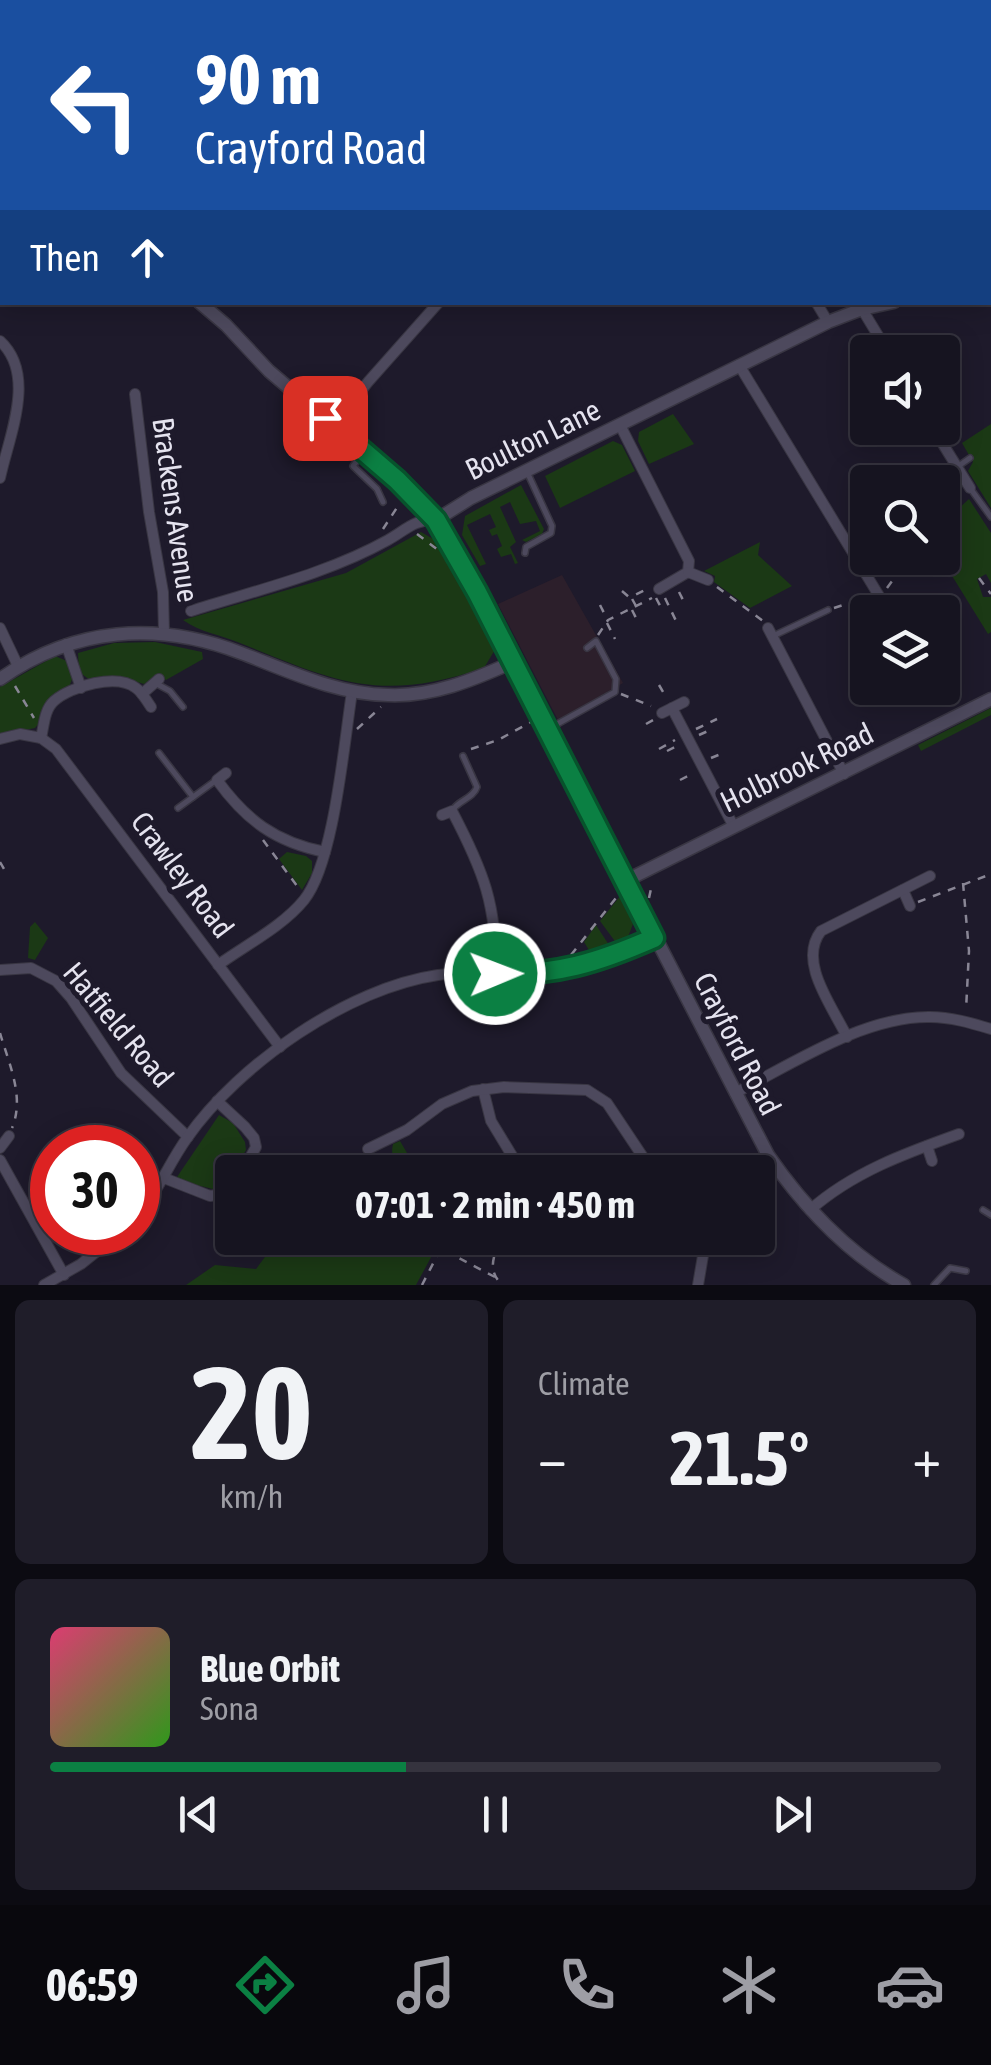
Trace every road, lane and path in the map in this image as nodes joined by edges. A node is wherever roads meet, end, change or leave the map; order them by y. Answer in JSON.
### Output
{"nodes":[{"id":1,"x":202,"y":305,"type":"edge"},
{"id":2,"x":434,"y":305,"type":"edge"},
{"id":3,"x":818,"y":305,"type":"edge"},
{"id":4,"x":880,"y":305,"type":"edge"},
{"id":5,"x":862,"y":309,"type":"junction"},
{"id":6,"x":828,"y":322,"type":"junction"},
{"id":7,"x":878,"y":335,"type":"edge"},
{"id":8,"x":0,"y":341,"type":"edge"},
{"id":9,"x":739,"y":365,"type":"junction"},
{"id":10,"x":135,"y":394,"type":"dead end"},
{"id":11,"x":620,"y":424,"type":"junction"},
{"id":12,"x":334,"y":425,"type":"junction"},
{"id":13,"x":365,"y":451,"type":"junction"},
{"id":14,"x":970,"y":458,"type":"dead end"},
{"id":15,"x":959,"y":465,"type":"edge"},
{"id":16,"x":527,"y":471,"type":"junction"},
{"id":17,"x":960,"y":471,"type":"edge"},
{"id":18,"x":0,"y":478,"type":"edge"},
{"id":19,"x":971,"y":490,"type":"junction"},
{"id":20,"x":408,"y":492,"type":"junction"},
{"id":21,"x":960,"y":499,"type":"edge"},
{"id":22,"x":383,"y":502,"type":"dead end"},
{"id":23,"x":991,"y":516,"type":"edge"},
{"id":24,"x":436,"y":520,"type":"junction"},
{"id":25,"x":408,"y":526,"type":"junction"},
{"id":26,"x":382,"y":531,"type":"dead end"},
{"id":27,"x":524,"y":553,"type":"dead end"},
{"id":28,"x":460,"y":562,"type":"junction"},
{"id":29,"x":688,"y":572,"type":"junction"},
{"id":30,"x":979,"y":578,"type":"dead end"},
{"id":31,"x":708,"y":580,"type":"joint"},
{"id":32,"x":674,"y":581,"type":"junction"},
{"id":33,"x":622,"y":591,"type":"dead end"},
{"id":34,"x":657,"y":593,"type":"junction"},
{"id":35,"x":991,"y":594,"type":"edge"},
{"id":36,"x":879,"y":595,"type":"edge"},
{"id":37,"x":631,"y":597,"type":"junction"},
{"id":38,"x":850,"y":603,"type":"edge"},
{"id":39,"x":685,"y":604,"type":"dead end"},
{"id":40,"x":600,"y":605,"type":"dead end"},
{"id":41,"x":634,"y":607,"type":"junction"},
{"id":42,"x":192,"y":610,"type":"dead end"},
{"id":43,"x":828,"y":610,"type":"joint"},
{"id":44,"x":663,"y":611,"type":"dead end"},
{"id":45,"x":608,"y":621,"type":"junction"},
{"id":46,"x":639,"y":624,"type":"dead end"},
{"id":47,"x":678,"y":625,"type":"dead end"},
{"id":48,"x":0,"y":628,"type":"edge"},
{"id":49,"x":771,"y":632,"type":"junction"},
{"id":50,"x":164,"y":633,"type":"junction"},
{"id":51,"x":615,"y":639,"type":"dead end"},
{"id":52,"x":596,"y":641,"type":"junction"},
{"id":53,"x":66,"y":644,"type":"junction"},
{"id":54,"x":587,"y":648,"type":"dead end"},
{"id":55,"x":513,"y":662,"type":"junction"},
{"id":56,"x":8,"y":673,"type":"edge"},
{"id":57,"x":157,"y":681,"type":"joint"},
{"id":58,"x":659,"y":685,"type":"dead end"},
{"id":59,"x":82,"y":688,"type":"junction"},
{"id":60,"x":352,"y":692,"type":"junction"},
{"id":61,"x":615,"y":692,"type":"junction"},
{"id":62,"x":142,"y":694,"type":"junction"},
{"id":63,"x":393,"y":696,"type":"junction"},
{"id":64,"x":991,"y":699,"type":"edge"},
{"id":65,"x":684,"y":702,"type":"dead end"},
{"id":66,"x":150,"y":706,"type":"dead end"},
{"id":67,"x":182,"y":706,"type":"dead end"},
{"id":68,"x":667,"y":710,"type":"junction"},
{"id":69,"x":544,"y":723,"type":"junction"},
{"id":70,"x":42,"y":735,"type":"junction"},
{"id":71,"x":0,"y":739,"type":"edge"},
{"id":72,"x":344,"y":741,"type":"junction"},
{"id":73,"x":158,"y":753,"type":"dead end"},
{"id":74,"x":463,"y":756,"type":"joint"},
{"id":75,"x":844,"y":774,"type":"junction"},
{"id":76,"x":221,"y":776,"type":"joint"},
{"id":77,"x":193,"y":796,"type":"junction"},
{"id":78,"x":178,"y":808,"type":"dead end"},
{"id":79,"x":447,"y":813,"type":"joint"},
{"id":80,"x":257,"y":825,"type":"junction"},
{"id":81,"x":734,"y":828,"type":"junction"},
{"id":82,"x":325,"y":852,"type":"junction"},
{"id":83,"x":0,"y":862,"type":"edge"},
{"id":84,"x":4,"y":868,"type":"dead end"},
{"id":85,"x":991,"y":874,"type":"edge"},
{"id":86,"x":930,"y":876,"type":"dead end"},
{"id":87,"x":626,"y":882,"type":"junction"},
{"id":88,"x":963,"y":883,"type":"junction"},
{"id":89,"x":902,"y":890,"type":"junction"},
{"id":90,"x":306,"y":898,"type":"junction"},
{"id":91,"x":910,"y":906,"type":"joint"},
{"id":92,"x":654,"y":938,"type":"junction"},
{"id":93,"x":218,"y":965,"type":"junction"},
{"id":94,"x":0,"y":970,"type":"edge"},
{"id":95,"x":558,"y":972,"type":"junction"},
{"id":96,"x":495,"y":974,"type":"junction"},
{"id":97,"x":964,"y":1021,"type":"junction"},
{"id":98,"x":991,"y":1029,"type":"edge"},
{"id":99,"x":0,"y":1033,"type":"edge"},
{"id":100,"x":847,"y":1037,"type":"junction"},
{"id":101,"x":280,"y":1047,"type":"junction"},
{"id":102,"x":719,"y":1063,"type":"junction"},
{"id":103,"x":767,"y":1077,"type":"junction"},
{"id":104,"x":483,"y":1089,"type":"junction"},
{"id":105,"x":734,"y":1093,"type":"junction"},
{"id":106,"x":218,"y":1101,"type":"junction"},
{"id":107,"x":959,"y":1134,"type":"dead end"},
{"id":108,"x":9,"y":1136,"type":"joint"},
{"id":109,"x":188,"y":1137,"type":"junction"},
{"id":110,"x":381,"y":1144,"type":"junction"},
{"id":111,"x":927,"y":1146,"type":"junction"},
{"id":112,"x":0,"y":1148,"type":"edge"},
{"id":113,"x":368,"y":1150,"type":"dead end"},
{"id":114,"x":252,"y":1155,"type":"edge"},
{"id":115,"x":386,"y":1155,"type":"edge"},
{"id":116,"x":511,"y":1155,"type":"edge"},
{"id":117,"x":642,"y":1155,"type":"edge"},
{"id":118,"x":768,"y":1155,"type":"edge"},
{"id":119,"x":0,"y":1160,"type":"edge"},
{"id":120,"x":932,"y":1160,"type":"dead end"},
{"id":121,"x":775,"y":1164,"type":"edge"},
{"id":122,"x":164,"y":1178,"type":"junction"},
{"id":123,"x":160,"y":1184,"type":"edge"},
{"id":124,"x":215,"y":1195,"type":"edge"},
{"id":125,"x":810,"y":1210,"type":"junction"},
{"id":126,"x":983,"y":1210,"type":"dead end"},
{"id":127,"x":991,"y":1216,"type":"edge"},
{"id":128,"x":91,"y":1255,"type":"edge"},
{"id":129,"x":437,"y":1255,"type":"edge"},
{"id":130,"x":453,"y":1255,"type":"edge"},
{"id":131,"x":494,"y":1255,"type":"edge"},
{"id":132,"x":704,"y":1255,"type":"edge"},
{"id":133,"x":966,"y":1271,"type":"dead end"},
{"id":134,"x":64,"y":1275,"type":"junction"},
{"id":135,"x":495,"y":1277,"type":"junction"},
{"id":136,"x":44,"y":1285,"type":"edge"},
{"id":137,"x":422,"y":1285,"type":"edge"},
{"id":138,"x":503,"y":1285,"type":"edge"},
{"id":139,"x":700,"y":1285,"type":"edge"},
{"id":140,"x":904,"y":1285,"type":"edge"},
{"id":141,"x":934,"y":1285,"type":"edge"}],
"edges":[{"from":1,"to":12,"type":"street","name":"Crayford Road"},
{"from":2,"to":12,"type":"street"},
{"from":3,"to":6,"type":"street"},
{"from":4,"to":5,"type":"street","name":"Boulton Lane"},
{"from":5,"to":6,"type":"street","name":"Boulton Lane"},
{"from":5,"to":7,"type":"street"},
{"from":6,"to":9,"type":"street","name":"Boulton Lane"},
{"from":8,"to":18,"type":"street"},
{"from":9,"to":11,"type":"street","name":"Boulton Lane"},
{"from":9,"to":36,"type":"street"},
{"from":10,"to":50,"type":"street","name":"Brackens Avenue"},
{"from":11,"to":16,"type":"street","name":"Boulton Lane"},
{"from":11,"to":29,"type":"street"},
{"from":12,"to":13,"type":"street","name":"Crayford Road"},
{"from":13,"to":20,"type":"street","name":"Crayford Road"},
{"from":13,"to":22,"type":"lane"},
{"from":14,"to":15,"type":"lane"},
{"from":16,"to":24,"type":"street","name":"Boulton Lane"},
{"from":16,"to":27,"type":"lane"},
{"from":17,"to":19,"type":"street"},
{"from":19,"to":21,"type":"path"},
{"from":19,"to":23,"type":"lane"},
{"from":20,"to":24,"type":"street","name":"Crayford Road"},
{"from":20,"to":26,"type":"path"},
{"from":24,"to":25,"type":"street","name":"Boulton Lane"},
{"from":24,"to":28,"type":"street","name":"Crayford Road"},
{"from":25,"to":28,"type":"path"},
{"from":25,"to":42,"type":"street","name":"Boulton Lane"},
{"from":28,"to":55,"type":"street","name":"Crayford Road"},
{"from":29,"to":31,"type":"street"},
{"from":29,"to":32,"type":"street"},
{"from":30,"to":35,"type":"path"},
{"from":31,"to":49,"type":"path"},
{"from":32,"to":34,"type":"street"},
{"from":32,"to":39,"type":"path"},
{"from":33,"to":37,"type":"path"},
{"from":34,"to":37,"type":"path"},
{"from":34,"to":41,"type":"path"},
{"from":34,"to":44,"type":"path"},
{"from":34,"to":47,"type":"path"},
{"from":37,"to":41,"type":"path"},
{"from":38,"to":43,"type":"path"},
{"from":40,"to":45,"type":"path"},
{"from":41,"to":45,"type":"path"},
{"from":41,"to":46,"type":"path"},
{"from":43,"to":49,"type":"lane"},
{"from":45,"to":51,"type":"path"},
{"from":45,"to":52,"type":"path"},
{"from":48,"to":56,"type":"street"},
{"from":49,"to":75,"type":"street"},
{"from":50,"to":53,"type":"street"},
{"from":50,"to":60,"type":"street"},
{"from":52,"to":54,"type":"lane"},
{"from":52,"to":61,"type":"lane"},
{"from":53,"to":56,"type":"street"},
{"from":53,"to":59,"type":"street"},
{"from":55,"to":63,"type":"street"},
{"from":55,"to":69,"type":"street","name":"Crayford Road"},
{"from":56,"to":70,"type":"path"},
{"from":57,"to":62,"type":"street"},
{"from":57,"to":67,"type":"lane"},
{"from":58,"to":68,"type":"path"},
{"from":59,"to":62,"type":"street"},
{"from":59,"to":70,"type":"street"},
{"from":60,"to":63,"type":"street"},
{"from":60,"to":72,"type":"street"},
{"from":61,"to":68,"type":"path"},
{"from":61,"to":69,"type":"lane"},
{"from":62,"to":66,"type":"street"},
{"from":63,"to":72,"type":"path"},
{"from":64,"to":75,"type":"street","name":"Holbrook Road"},
{"from":65,"to":68,"type":"street"},
{"from":68,"to":81,"type":"street"},
{"from":69,"to":74,"type":"path"},
{"from":69,"to":87,"type":"street","name":"Crayford Road"},
{"from":70,"to":71,"type":"street"},
{"from":70,"to":93,"type":"street","name":"Crawley Road"},
{"from":72,"to":82,"type":"street"},
{"from":73,"to":77,"type":"lane"},
{"from":74,"to":79,"type":"lane"},
{"from":75,"to":81,"type":"street","name":"Holbrook Road"},
{"from":76,"to":77,"type":"lane"},
{"from":76,"to":80,"type":"street"},
{"from":77,"to":78,"type":"lane"},
{"from":79,"to":96,"type":"street"},
{"from":80,"to":82,"type":"street"},
{"from":80,"to":90,"type":"path"},
{"from":81,"to":87,"type":"street","name":"Holbrook Road"},
{"from":82,"to":90,"type":"street"},
{"from":83,"to":84,"type":"path"},
{"from":85,"to":88,"type":"path"},
{"from":86,"to":89,"type":"street"},
{"from":87,"to":92,"type":"street","name":"Crayford Road"},
{"from":87,"to":95,"type":"path"},
{"from":88,"to":91,"type":"path"},
{"from":88,"to":97,"type":"path"},
{"from":89,"to":91,"type":"street"},
{"from":89,"to":100,"type":"street"},
{"from":90,"to":93,"type":"street"},
{"from":92,"to":95,"type":"street"},
{"from":92,"to":102,"type":"street","name":"Crayford Road"},
{"from":93,"to":101,"type":"street","name":"Crawley Road"},
{"from":94,"to":109,"type":"street","name":"Hatfield Road"},
{"from":95,"to":96,"type":"street"},
{"from":96,"to":101,"type":"street"},
{"from":97,"to":98,"type":"street"},
{"from":97,"to":100,"type":"street"},
{"from":99,"to":108,"type":"path"},
{"from":100,"to":103,"type":"street"},
{"from":101,"to":106,"type":"street"},
{"from":102,"to":103,"type":"path"},
{"from":102,"to":105,"type":"street","name":"Crayford Road"},
{"from":103,"to":105,"type":"street"},
{"from":104,"to":110,"type":"street"},
{"from":104,"to":116,"type":"street"},
{"from":104,"to":117,"type":"street"},
{"from":105,"to":118,"type":"street","name":"Crayford Road"},
{"from":106,"to":109,"type":"street"},
{"from":106,"to":114,"type":"street"},
{"from":107,"to":111,"type":"street"},
{"from":108,"to":112,"type":"street"},
{"from":109,"to":122,"type":"street"},
{"from":110,"to":113,"type":"street"},
{"from":110,"to":115,"type":"street"},
{"from":111,"to":120,"type":"street"},
{"from":111,"to":125,"type":"street"},
{"from":119,"to":134,"type":"street"},
{"from":121,"to":125,"type":"street","name":"Crayford Road"},
{"from":122,"to":123,"type":"street"},
{"from":122,"to":124,"type":"street"},
{"from":125,"to":140,"type":"street","name":"Crayford Road"},
{"from":126,"to":127,"type":"lane"},
{"from":128,"to":134,"type":"street"},
{"from":129,"to":137,"type":"path"},
{"from":130,"to":135,"type":"path"},
{"from":131,"to":135,"type":"path"},
{"from":132,"to":139,"type":"street"},
{"from":133,"to":141,"type":"lane"},
{"from":134,"to":136,"type":"street"},
{"from":135,"to":138,"type":"path"}]}
